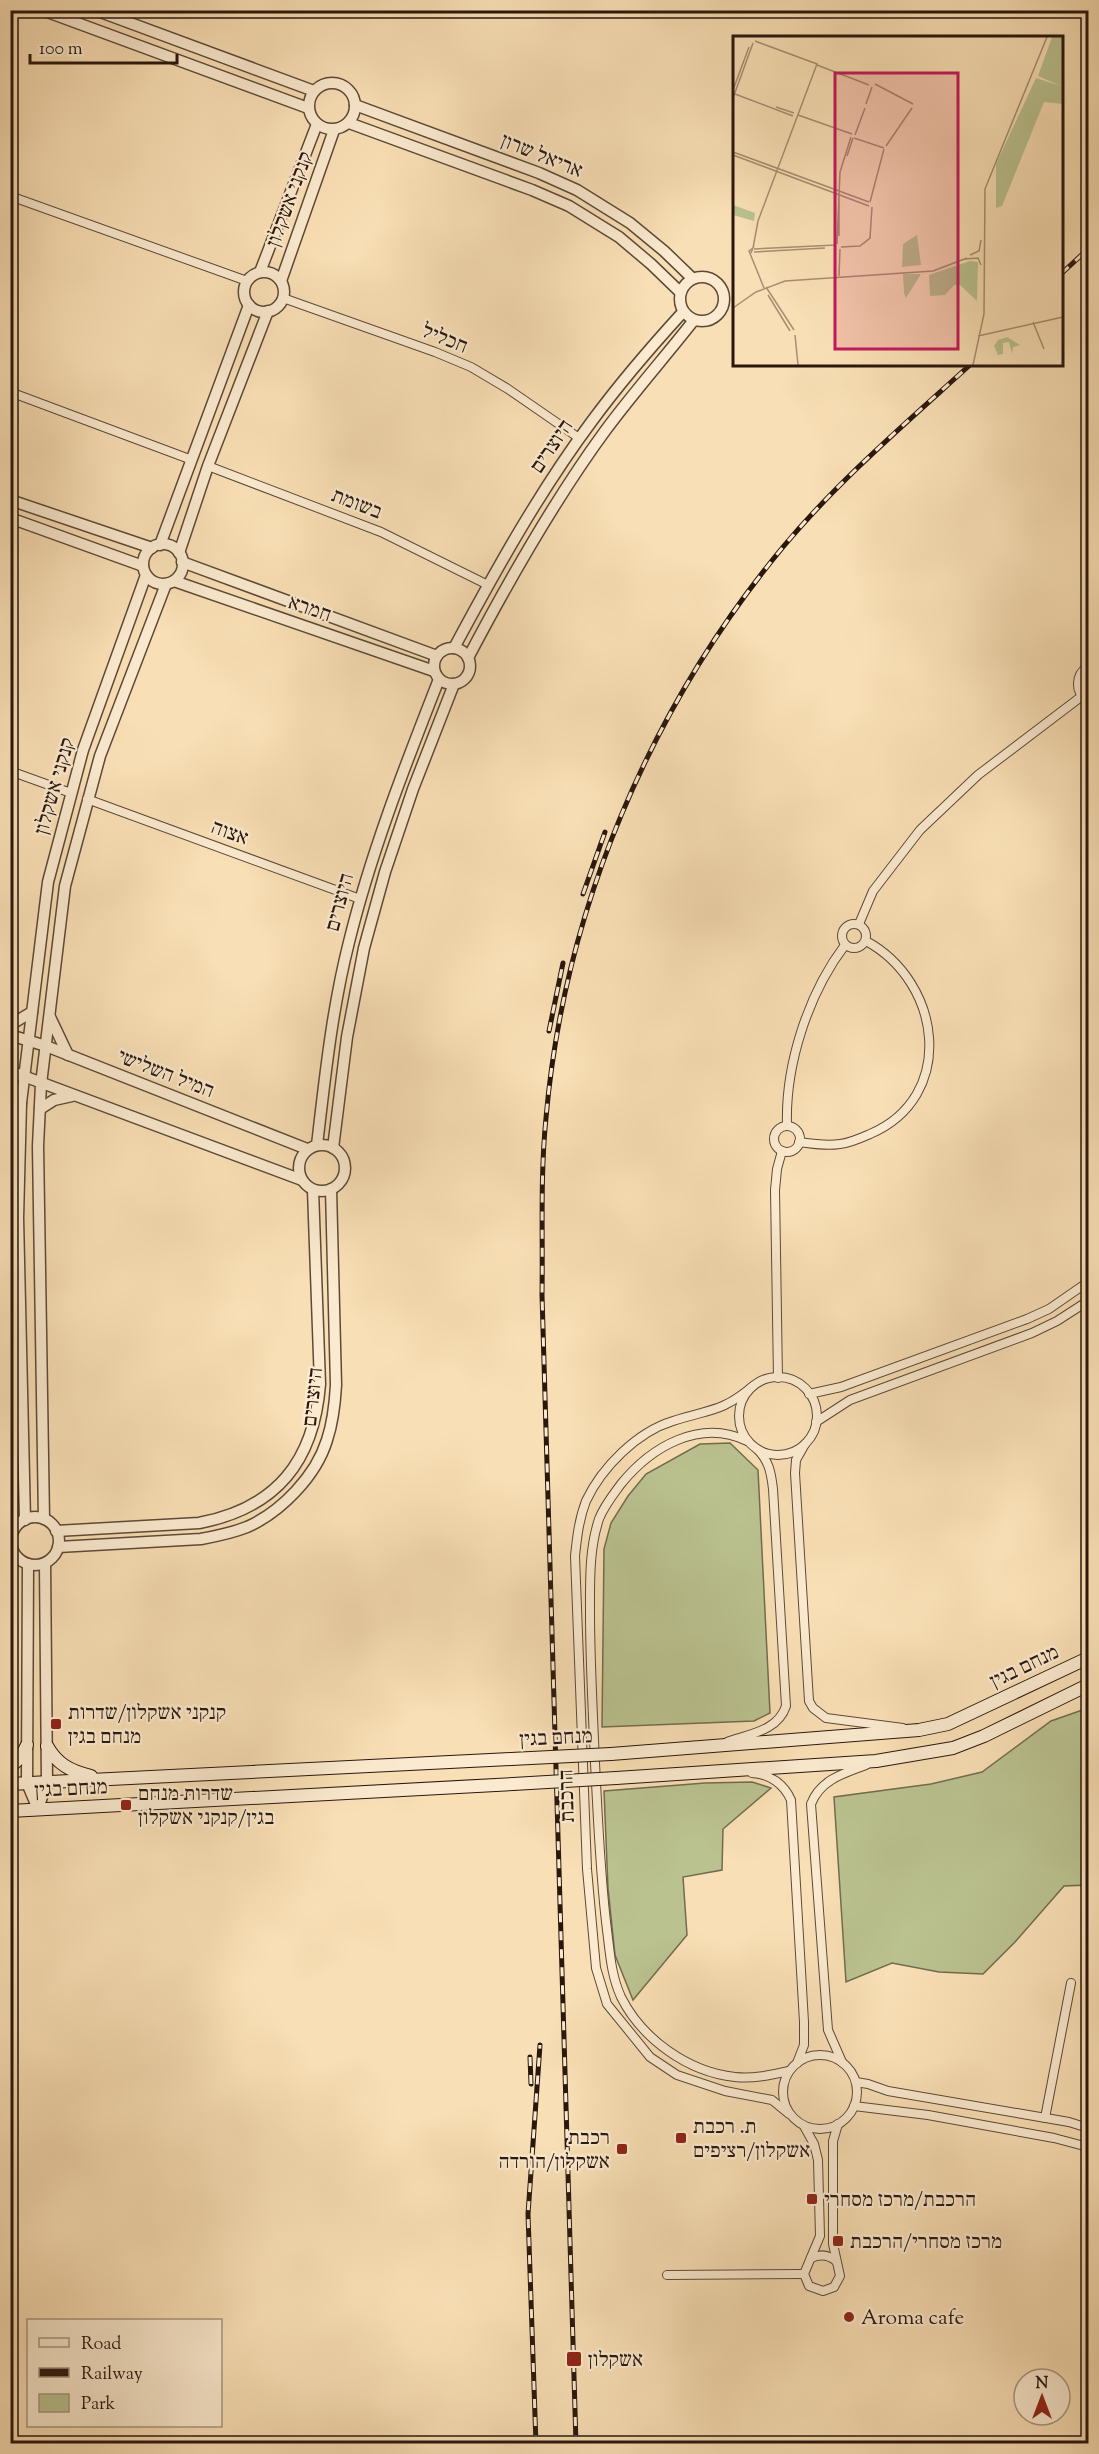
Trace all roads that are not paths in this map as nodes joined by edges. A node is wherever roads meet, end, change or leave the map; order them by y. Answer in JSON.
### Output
{"nodes":[{"id":1,"x":42,"y":10,"type":"edge"},
{"id":2,"x":94,"y":10,"type":"edge"},
{"id":3,"x":314,"y":91,"type":"junction"},
{"id":4,"x":355,"y":105,"type":"junction"},
{"id":5,"x":308,"y":108,"type":"junction"},
{"id":6,"x":349,"y":123,"type":"junction"},
{"id":7,"x":317,"y":124,"type":"junction"},
{"id":8,"x":334,"y":130,"type":"junction"},
{"id":9,"x":10,"y":196,"type":"edge"},
{"id":10,"x":260,"y":272,"type":"junction"},
{"id":11,"x":692,"y":278,"type":"junction"},
{"id":12,"x":247,"y":281,"type":"junction"},
{"id":13,"x":281,"y":281,"type":"junction"},
{"id":14,"x":680,"y":292,"type":"junction"},
{"id":15,"x":283,"y":298,"type":"junction"},
{"id":16,"x":249,"y":305,"type":"junction"},
{"id":17,"x":268,"y":311,"type":"junction"},
{"id":18,"x":683,"y":312,"type":"junction"},
{"id":19,"x":694,"y":320,"type":"junction"},
{"id":20,"x":10,"y":392,"type":"edge"},
{"id":21,"x":579,"y":438,"type":"junction"},
{"id":22,"x":192,"y":460,"type":"junction"},
{"id":23,"x":208,"y":466,"type":"junction"},
{"id":24,"x":10,"y":500,"type":"edge"},
{"id":25,"x":10,"y":518,"type":"edge"},
{"id":26,"x":156,"y":546,"type":"junction"},
{"id":27,"x":181,"y":558,"type":"junction"},
{"id":28,"x":144,"y":571,"type":"junction"},
{"id":29,"x":170,"y":582,"type":"junction"},
{"id":30,"x":488,"y":585,"type":"junction"},
{"id":31,"x":454,"y":648,"type":"junction"},
{"id":32,"x":437,"y":656,"type":"junction"},
{"id":33,"x":468,"y":658,"type":"junction"},
{"id":34,"x":1089,"y":666,"type":"edge"},
{"id":35,"x":436,"y":675,"type":"junction"},
{"id":36,"x":454,"y":684,"type":"junction"},
{"id":37,"x":1085,"y":699,"type":"edge"},
{"id":38,"x":10,"y":771,"type":"edge"},
{"id":39,"x":71,"y":793,"type":"junction"},
{"id":40,"x":87,"y":799,"type":"junction"},
{"id":41,"x":360,"y":899,"type":"junction"},
{"id":42,"x":859,"y":924,"type":"junction"},
{"id":43,"x":866,"y":941,"type":"junction"},
{"id":44,"x":845,"y":945,"type":"junction"},
{"id":45,"x":32,"y":1012,"type":"junction"},
{"id":46,"x":49,"y":1014,"type":"junction"},
{"id":47,"x":10,"y":1025,"type":"edge"},
{"id":48,"x":10,"y":1035,"type":"edge"},
{"id":49,"x":28,"y":1041,"type":"junction"},
{"id":50,"x":46,"y":1046,"type":"junction"},
{"id":51,"x":68,"y":1055,"type":"junction"},
{"id":52,"x":10,"y":1071,"type":"edge"},
{"id":53,"x":24,"y":1076,"type":"junction"},
{"id":54,"x":41,"y":1084,"type":"junction"},
{"id":55,"x":10,"y":1085,"type":"edge"},
{"id":56,"x":75,"y":1096,"type":"junction"},
{"id":57,"x":21,"y":1103,"type":"junction"},
{"id":58,"x":40,"y":1109,"type":"junction"},
{"id":59,"x":787,"y":1126,"type":"junction"},
{"id":60,"x":799,"y":1142,"type":"junction"},
{"id":61,"x":312,"y":1147,"type":"junction"},
{"id":62,"x":333,"y":1148,"type":"junction"},
{"id":63,"x":782,"y":1151,"type":"junction"},
{"id":64,"x":302,"y":1180,"type":"junction"},
{"id":65,"x":331,"y":1189,"type":"junction"},
{"id":66,"x":313,"y":1190,"type":"junction"},
{"id":67,"x":1089,"y":1282,"type":"edge"},
{"id":68,"x":1089,"y":1301,"type":"edge"},
{"id":69,"x":778,"y":1378,"type":"junction"},
{"id":70,"x":753,"y":1386,"type":"junction"},
{"id":71,"x":809,"y":1394,"type":"junction"},
{"id":72,"x":816,"y":1422,"type":"junction"},
{"id":73,"x":747,"y":1441,"type":"junction"},
{"id":74,"x":805,"y":1444,"type":"junction"},
{"id":75,"x":757,"y":1449,"type":"junction"},
{"id":76,"x":44,"y":1519,"type":"junction"},
{"id":77,"x":25,"y":1520,"type":"junction"},
{"id":78,"x":56,"y":1531,"type":"junction"},
{"id":79,"x":12,"y":1532,"type":"edge"},
{"id":80,"x":58,"y":1547,"type":"junction"},
{"id":81,"x":11,"y":1549,"type":"edge"},
{"id":82,"x":45,"y":1563,"type":"junction"},
{"id":83,"x":28,"y":1564,"type":"junction"},
{"id":84,"x":1089,"y":1658,"type":"edge"},
{"id":85,"x":1089,"y":1685,"type":"edge"},
{"id":86,"x":919,"y":1730,"type":"junction"},
{"id":87,"x":27,"y":1744,"type":"junction"},
{"id":88,"x":47,"y":1746,"type":"junction"},
{"id":89,"x":714,"y":1746,"type":"junction"},
{"id":90,"x":876,"y":1761,"type":"junction"},
{"id":91,"x":10,"y":1767,"type":"edge"},
{"id":92,"x":710,"y":1772,"type":"junction"},
{"id":93,"x":113,"y":1779,"type":"junction"},
{"id":94,"x":47,"y":1782,"type":"junction"},
{"id":95,"x":27,"y":1783,"type":"junction"},
{"id":96,"x":10,"y":1784,"type":"edge"},
{"id":97,"x":38,"y":1809,"type":"junction"},
{"id":98,"x":10,"y":1810,"type":"edge"},
{"id":99,"x":1071,"y":1983,"type":"dead end"},
{"id":100,"x":842,"y":2062,"type":"junction"},
{"id":101,"x":796,"y":2063,"type":"junction"},
{"id":102,"x":789,"y":2071,"type":"junction"},
{"id":103,"x":856,"y":2082,"type":"junction"},
{"id":104,"x":854,"y":2106,"type":"junction"},
{"id":105,"x":789,"y":2114,"type":"junction"},
{"id":106,"x":1045,"y":2118,"type":"junction"},
{"id":107,"x":838,"y":2124,"type":"junction"},
{"id":108,"x":804,"y":2126,"type":"junction"},
{"id":109,"x":1089,"y":2128,"type":"edge"},
{"id":110,"x":1089,"y":2147,"type":"edge"},
{"id":111,"x":811,"y":2258,"type":"junction"},
{"id":112,"x":836,"y":2261,"type":"junction"},
{"id":113,"x":804,"y":2274,"type":"junction"},
{"id":114,"x":667,"y":2276,"type":"dead end"}],
"edges":[{"from":1,"to":5,"type":"street"},
{"from":2,"to":3,"type":"street"},
{"from":3,"to":4,"type":"street"},
{"from":3,"to":5,"type":"street"},
{"from":4,"to":6,"type":"street"},
{"from":4,"to":11,"type":"street","name":"אריאל שרון"},
{"from":5,"to":7,"type":"street"},
{"from":6,"to":8,"type":"street"},
{"from":6,"to":14,"type":"street","name":"אריאל שרון"},
{"from":7,"to":8,"type":"street"},
{"from":7,"to":10,"type":"street","name":"קנקני אשקלון"},
{"from":8,"to":13,"type":"street","name":"קנקני אשקלון"},
{"from":9,"to":12,"type":"street"},
{"from":10,"to":12,"type":"street"},
{"from":10,"to":13,"type":"street"},
{"from":11,"to":14,"type":"street"},
{"from":11,"to":19,"type":"street"},
{"from":12,"to":16,"type":"street"},
{"from":13,"to":15,"type":"street"},
{"from":14,"to":18,"type":"street"},
{"from":15,"to":17,"type":"street"},
{"from":15,"to":21,"type":"street","name":"חכליל"},
{"from":16,"to":17,"type":"street"},
{"from":16,"to":22,"type":"street"},
{"from":17,"to":23,"type":"street"},
{"from":18,"to":19,"type":"street"},
{"from":18,"to":21,"type":"street","name":"היוצרים"},
{"from":19,"to":33,"type":"street","name":"היוצרים"},
{"from":20,"to":22,"type":"street"},
{"from":21,"to":30,"type":"street","name":"היוצרים"},
{"from":22,"to":26,"type":"street"},
{"from":23,"to":27,"type":"street"},
{"from":23,"to":30,"type":"street","name":"בשומת"},
{"from":24,"to":26,"type":"street"},
{"from":25,"to":28,"type":"street"},
{"from":26,"to":27,"type":"street"},
{"from":26,"to":28,"type":"street"},
{"from":27,"to":29,"type":"street"},
{"from":27,"to":32,"type":"street","name":"חמרא"},
{"from":28,"to":29,"type":"street"},
{"from":28,"to":39,"type":"street","name":"קנקני אשקלון"},
{"from":29,"to":35,"type":"street","name":"חמרא"},
{"from":29,"to":40,"type":"street","name":"קנקני אשקלון"},
{"from":30,"to":31,"type":"street","name":"היוצרים"},
{"from":31,"to":32,"type":"street"},
{"from":31,"to":33,"type":"street"},
{"from":32,"to":35,"type":"street"},
{"from":33,"to":36,"type":"street"},
{"from":34,"to":37,"type":"street"},
{"from":35,"to":36,"type":"street"},
{"from":35,"to":41,"type":"street","name":"היוצרים"},
{"from":36,"to":62,"type":"street","name":"היוצרים"},
{"from":37,"to":42,"type":"street"},
{"from":38,"to":39,"type":"street"},
{"from":39,"to":45,"type":"street","name":"קנקני אשקלון"},
{"from":40,"to":41,"type":"street","name":"אצוה"},
{"from":40,"to":46,"type":"street","name":"קנקני אשקלון"},
{"from":41,"to":61,"type":"street","name":"היוצרים"},
{"from":42,"to":43,"type":"street"},
{"from":42,"to":44,"type":"street"},
{"from":43,"to":44,"type":"street"},
{"from":43,"to":60,"type":"street"},
{"from":44,"to":59,"type":"street"},
{"from":45,"to":47,"type":"street"},
{"from":45,"to":49,"type":"street","name":"קנקני אשקלון"},
{"from":46,"to":50,"type":"street","name":"קנקני אשקלון"},
{"from":46,"to":51,"type":"street"},
{"from":48,"to":49,"type":"street","name":"המיל השלישי"},
{"from":49,"to":50,"type":"street","name":"המיל השלישי"},
{"from":49,"to":53,"type":"street","name":"קנקני אשקלון"},
{"from":50,"to":51,"type":"street","name":"המיל השלישי"},
{"from":50,"to":54,"type":"street","name":"קנקני אשקלון"},
{"from":51,"to":61,"type":"street","name":"המיל השלישי"},
{"from":52,"to":53,"type":"street"},
{"from":53,"to":54,"type":"street"},
{"from":53,"to":57,"type":"street","name":"קנקני אשקלון"},
{"from":54,"to":56,"type":"street"},
{"from":54,"to":58,"type":"street","name":"קנקני אשקלון"},
{"from":55,"to":57,"type":"street"},
{"from":56,"to":58,"type":"street"},
{"from":56,"to":64,"type":"street"},
{"from":57,"to":77,"type":"street","name":"קנקני אשקלון"},
{"from":58,"to":76,"type":"street","name":"קנקני אשקלון"},
{"from":59,"to":60,"type":"street"},
{"from":59,"to":63,"type":"street"},
{"from":60,"to":63,"type":"street"},
{"from":61,"to":62,"type":"street"},
{"from":61,"to":64,"type":"street"},
{"from":62,"to":65,"type":"street"},
{"from":63,"to":69,"type":"street"},
{"from":64,"to":66,"type":"street"},
{"from":65,"to":66,"type":"street"},
{"from":65,"to":80,"type":"street","name":"היוצרים"},
{"from":66,"to":78,"type":"street","name":"היוצרים"},
{"from":67,"to":71,"type":"street"},
{"from":68,"to":72,"type":"street"},
{"from":69,"to":70,"type":"street"},
{"from":69,"to":71,"type":"street"},
{"from":70,"to":73,"type":"street"},
{"from":70,"to":105,"type":"street","name":"הרכבת"},
{"from":71,"to":72,"type":"street"},
{"from":72,"to":74,"type":"street"},
{"from":73,"to":75,"type":"street"},
{"from":73,"to":102,"type":"street","name":"הרכבת"},
{"from":74,"to":75,"type":"street"},
{"from":74,"to":86,"type":"street"},
{"from":75,"to":89,"type":"street"},
{"from":76,"to":77,"type":"street"},
{"from":76,"to":78,"type":"street"},
{"from":77,"to":79,"type":"street"},
{"from":78,"to":80,"type":"street"},
{"from":79,"to":81,"type":"street"},
{"from":80,"to":82,"type":"street"},
{"from":81,"to":83,"type":"street"},
{"from":82,"to":83,"type":"street"},
{"from":82,"to":88,"type":"street"},
{"from":83,"to":87,"type":"street"},
{"from":84,"to":86,"type":"main road","name":"מנחם בגין"},
{"from":85,"to":90,"type":"main road","name":"מנחם בגין"},
{"from":86,"to":89,"type":"main road","name":"מנחם בגין"},
{"from":87,"to":91,"type":"main road"},
{"from":87,"to":95,"type":"street"},
{"from":88,"to":93,"type":"main road"},
{"from":88,"to":94,"type":"street"},
{"from":89,"to":93,"type":"main road","name":"מנחם בגין","bridge":true},
{"from":90,"to":92,"type":"main road","name":"מנחם בגין"},
{"from":90,"to":100,"type":"street"},
{"from":92,"to":97,"type":"main road","name":"מנחם בגין","bridge":true},
{"from":92,"to":101,"type":"street"},
{"from":93,"to":94,"type":"main road","name":"מנחם בגין"},
{"from":94,"to":95,"type":"main road","name":"מנחם בגין"},
{"from":94,"to":97,"type":"street"},
{"from":95,"to":96,"type":"main road","name":"מנחם בגין"},
{"from":95,"to":97,"type":"street"},
{"from":97,"to":98,"type":"main road","name":"מנחם בגין"},
{"from":99,"to":106,"type":"street"},
{"from":100,"to":101,"type":"street"},
{"from":100,"to":103,"type":"street"},
{"from":101,"to":102,"type":"street"},
{"from":102,"to":105,"type":"street"},
{"from":103,"to":104,"type":"street"},
{"from":103,"to":106,"type":"street"},
{"from":104,"to":107,"type":"street"},
{"from":104,"to":110,"type":"street"},
{"from":105,"to":108,"type":"street"},
{"from":106,"to":109,"type":"street"},
{"from":107,"to":108,"type":"street"},
{"from":107,"to":112,"type":"street"},
{"from":108,"to":111,"type":"street"},
{"from":111,"to":112,"type":"street"},
{"from":111,"to":113,"type":"street"},
{"from":112,"to":113,"type":"street"},
{"from":113,"to":114,"type":"street"}]}
